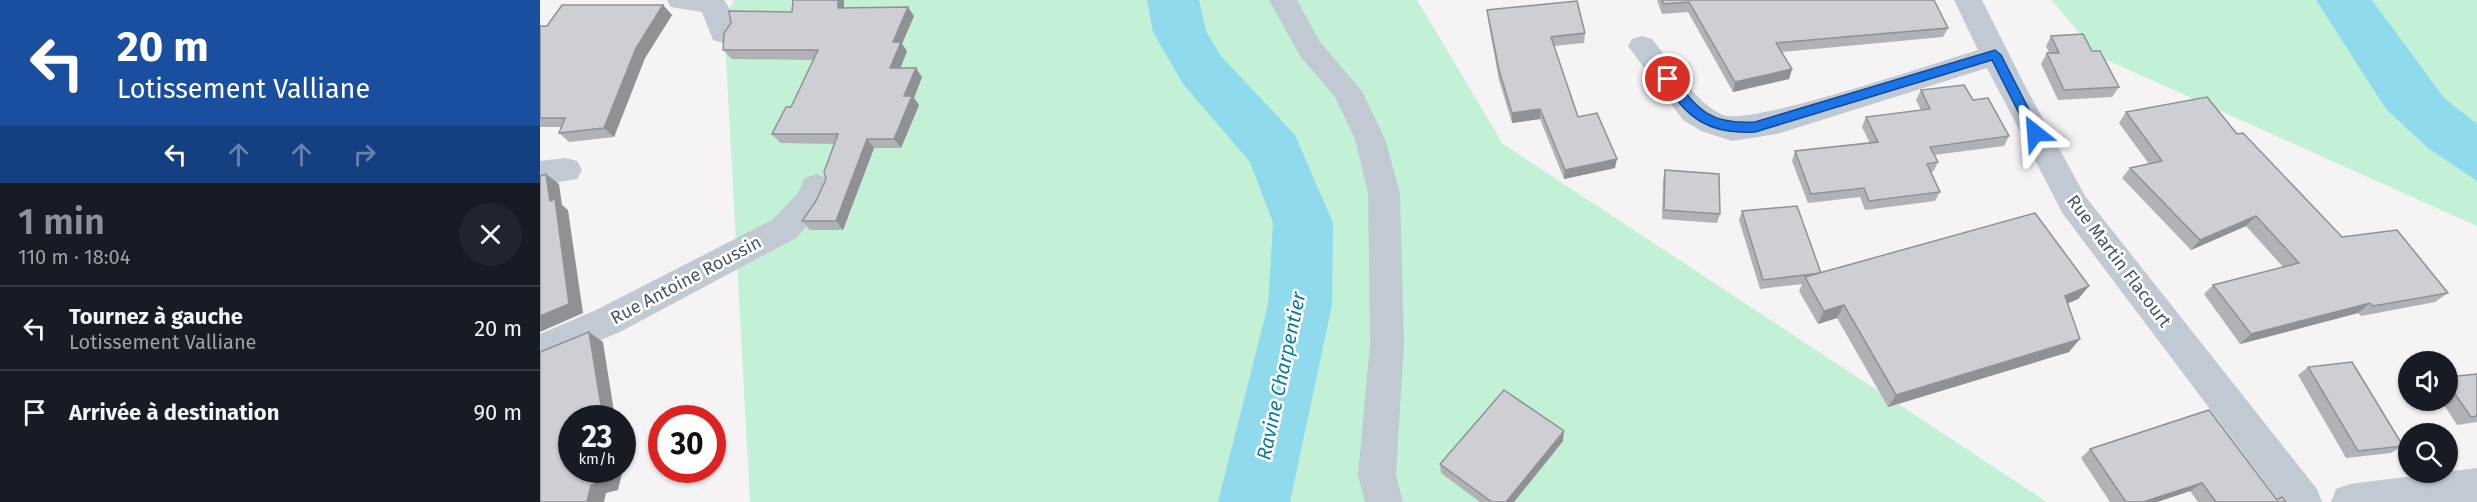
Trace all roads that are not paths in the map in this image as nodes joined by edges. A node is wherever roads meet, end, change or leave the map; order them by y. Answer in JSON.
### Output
{"nodes":[{"id":1,"x":681,"y":0,"type":"edge"},
{"id":2,"x":1283,"y":0,"type":"edge"},
{"id":3,"x":1968,"y":0,"type":"edge"},
{"id":4,"x":723,"y":33,"type":"edge"},
{"id":5,"x":1642,"y":46,"type":"dead end"},
{"id":6,"x":1995,"y":55,"type":"junction"},
{"id":7,"x":816,"y":188,"type":"dead end"},
{"id":8,"x":540,"y":350,"type":"edge"},
{"id":9,"x":2477,"y":486,"type":"edge"},
{"id":10,"x":1384,"y":502,"type":"edge"},
{"id":11,"x":2303,"y":502,"type":"edge"},
{"id":12,"x":2350,"y":502,"type":"edge"}],
"edges":[{"from":1,"to":4,"type":"street"},
{"from":2,"to":10,"type":"street"},
{"from":3,"to":6,"type":"street","name":"Rue Martin Flacourt"},
{"from":5,"to":6,"type":"street"},
{"from":6,"to":11,"type":"street","name":"Rue Martin Flacourt"},
{"from":7,"to":8,"type":"street","name":"Rue Antoine Roussin"},
{"from":9,"to":12,"type":"street"}]}
